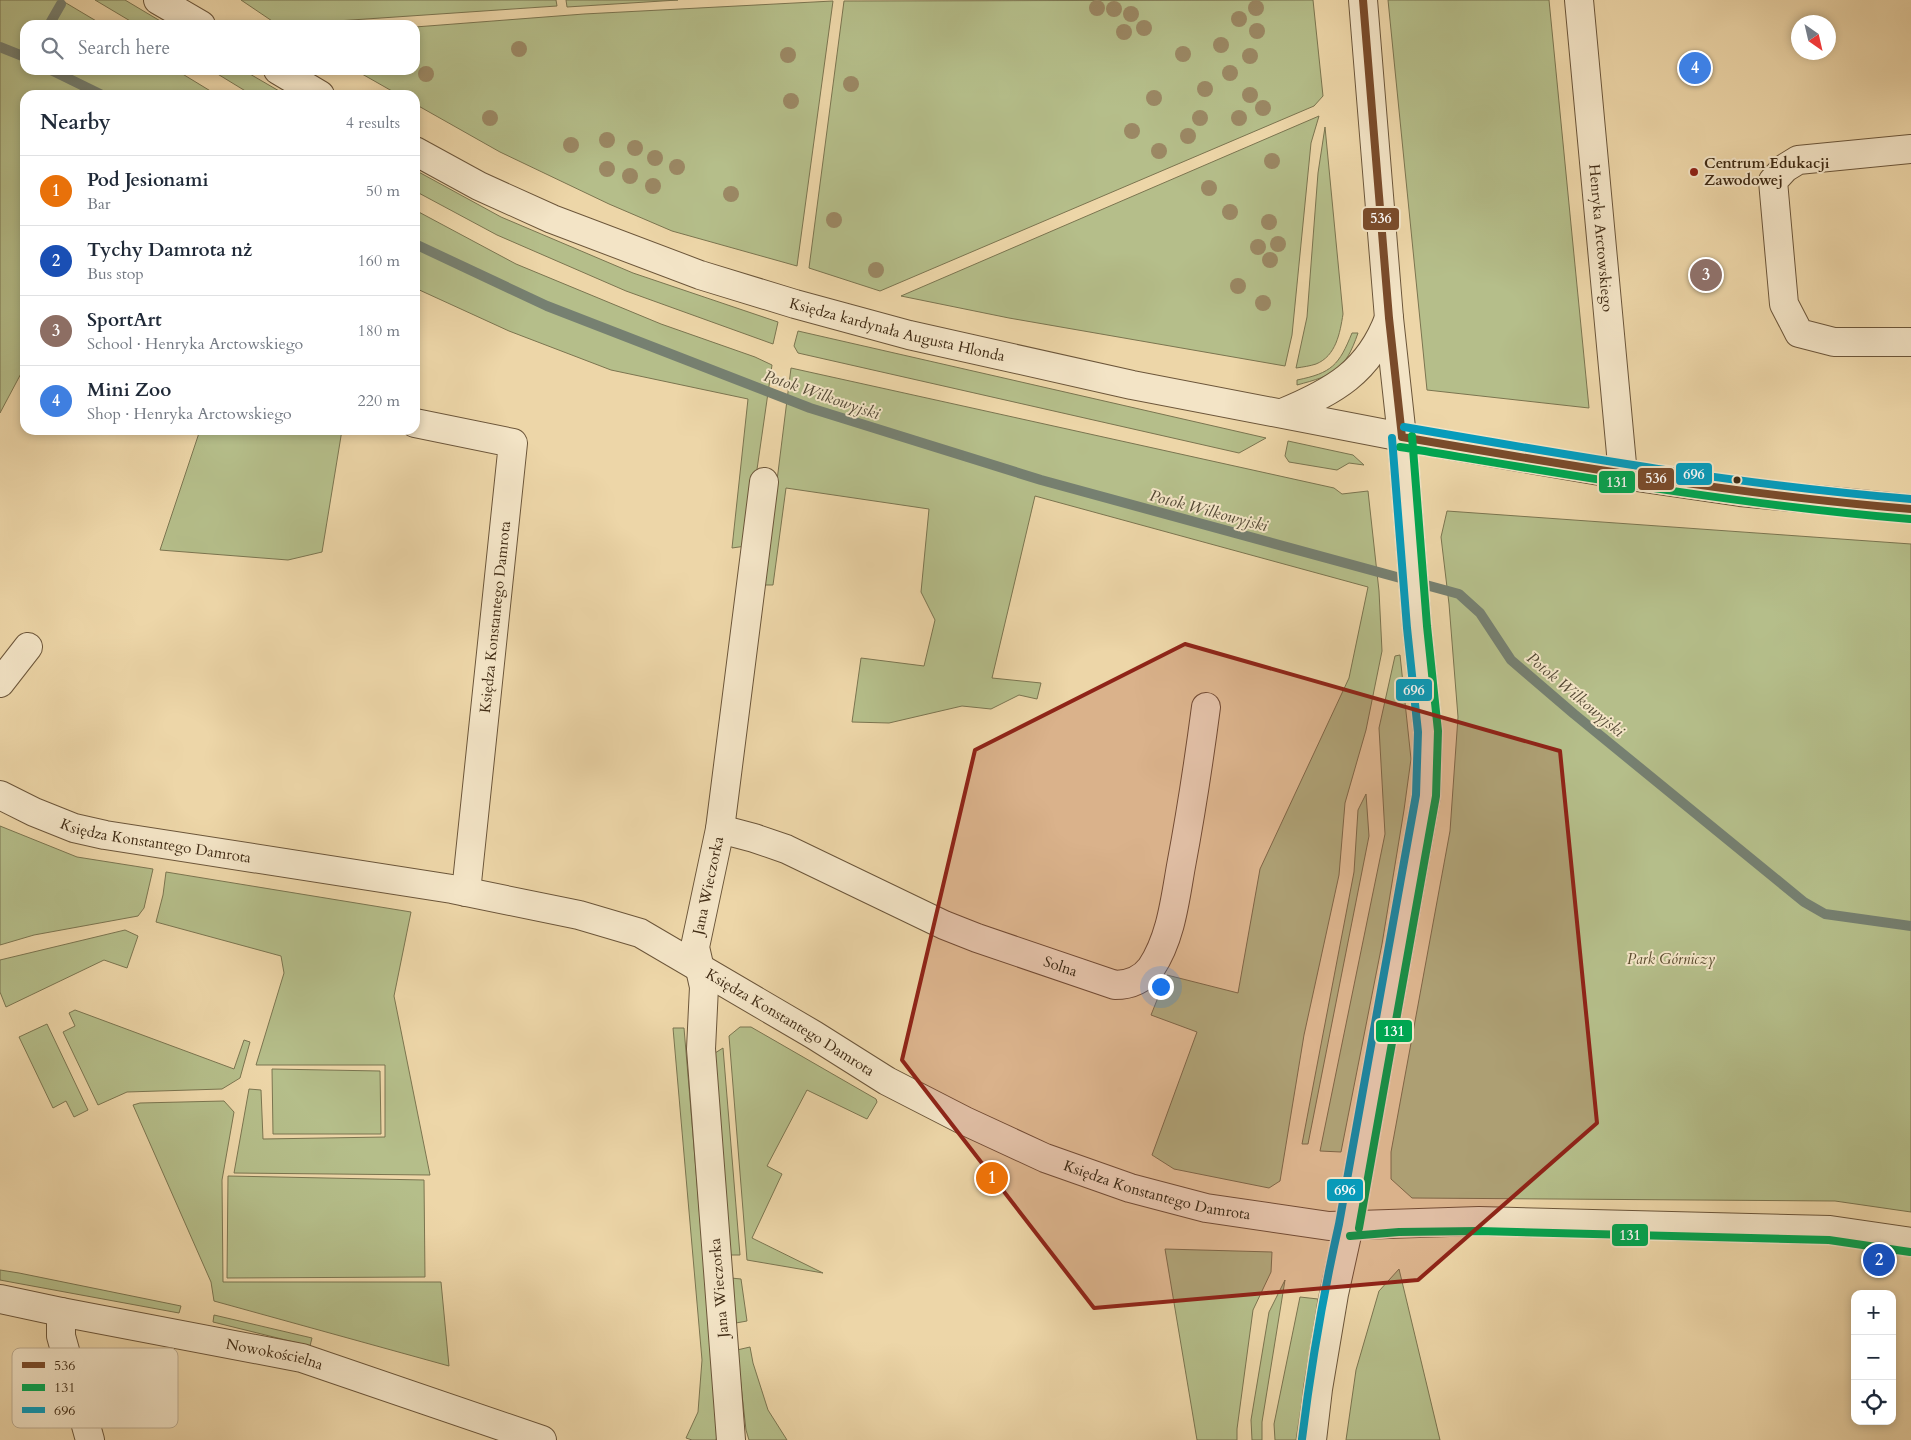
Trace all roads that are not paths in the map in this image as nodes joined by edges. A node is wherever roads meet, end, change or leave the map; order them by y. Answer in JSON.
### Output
{"nodes":[{"id":1,"x":158,"y":0,"type":"edge"},
{"id":2,"x":1363,"y":0,"type":"edge"},
{"id":3,"x":1579,"y":0,"type":"edge"},
{"id":4,"x":192,"y":20,"type":"edge"},
{"id":5,"x":286,"y":75,"type":"edge"},
{"id":6,"x":312,"y":90,"type":"edge"},
{"id":7,"x":1911,"y":149,"type":"edge"},
{"id":8,"x":420,"y":154,"type":"edge"},
{"id":9,"x":1389,"y":318,"type":"junction"},
{"id":10,"x":1911,"y":342,"type":"edge"},
{"id":11,"x":1282,"y":412,"type":"junction"},
{"id":12,"x":420,"y":423,"type":"edge"},
{"id":13,"x":1402,"y":437,"type":"junction"},
{"id":14,"x":1623,"y":475,"type":"junction"},
{"id":15,"x":764,"y":482,"type":"dead end"},
{"id":16,"x":1911,"y":509,"type":"edge"},
{"id":17,"x":28,"y":647,"type":"dead end"},
{"id":18,"x":0,"y":683,"type":"edge"},
{"id":19,"x":1206,"y":707,"type":"dead end"},
{"id":20,"x":0,"y":795,"type":"edge"},
{"id":21,"x":720,"y":829,"type":"junction"},
{"id":22,"x":466,"y":892,"type":"junction"},
{"id":23,"x":700,"y":969,"type":"junction"},
{"id":24,"x":1349,"y":1226,"type":"junction"},
{"id":25,"x":1911,"y":1242,"type":"edge"},
{"id":26,"x":0,"y":1299,"type":"edge"},
{"id":27,"x":61,"y":1312,"type":"junction"},
{"id":28,"x":64,"y":1348,"type":"edge"},
{"id":29,"x":542,"y":1440,"type":"edge"},
{"id":30,"x":731,"y":1440,"type":"edge"},
{"id":31,"x":1312,"y":1440,"type":"edge"}],
"edges":[{"from":1,"to":4,"type":"street"},
{"from":2,"to":9,"type":"street"},
{"from":3,"to":14,"type":"street","name":"Henryka Arctowskiego"},
{"from":5,"to":6,"type":"street"},
{"from":7,"to":10,"type":"street"},
{"from":8,"to":11,"type":"street","name":"Księdza kardynała Augusta Hlonda"},
{"from":9,"to":11,"type":"street"},
{"from":9,"to":13,"type":"street"},
{"from":11,"to":13,"type":"street","name":"Księdza kardynała Augusta Hlonda"},
{"from":12,"to":22,"type":"street","name":"Księdza Konstantego Damrota"},
{"from":13,"to":14,"type":"street","name":"Księdza kardynała Augusta Hlonda"},
{"from":13,"to":24,"type":"street"},
{"from":14,"to":16,"type":"street","name":"Księdza kardynała Augusta Hlonda"},
{"from":15,"to":21,"type":"street","name":"Jana Wieczorka"},
{"from":17,"to":18,"type":"street"},
{"from":19,"to":21,"type":"street","name":"Solna"},
{"from":20,"to":22,"type":"street","name":"Księdza Konstantego Damrota"},
{"from":21,"to":23,"type":"street","name":"Jana Wieczorka"},
{"from":22,"to":23,"type":"street","name":"Księdza Konstantego Damrota"},
{"from":23,"to":24,"type":"street","name":"Księdza Konstantego Damrota"},
{"from":23,"to":30,"type":"street","name":"Jana Wieczorka"},
{"from":24,"to":25,"type":"street","name":"Księdza Konstantego Damrota"},
{"from":24,"to":31,"type":"street"},
{"from":26,"to":27,"type":"street","name":"Nowokościelna"},
{"from":27,"to":28,"type":"street"},
{"from":27,"to":29,"type":"street","name":"Nowokościelna"}]}
